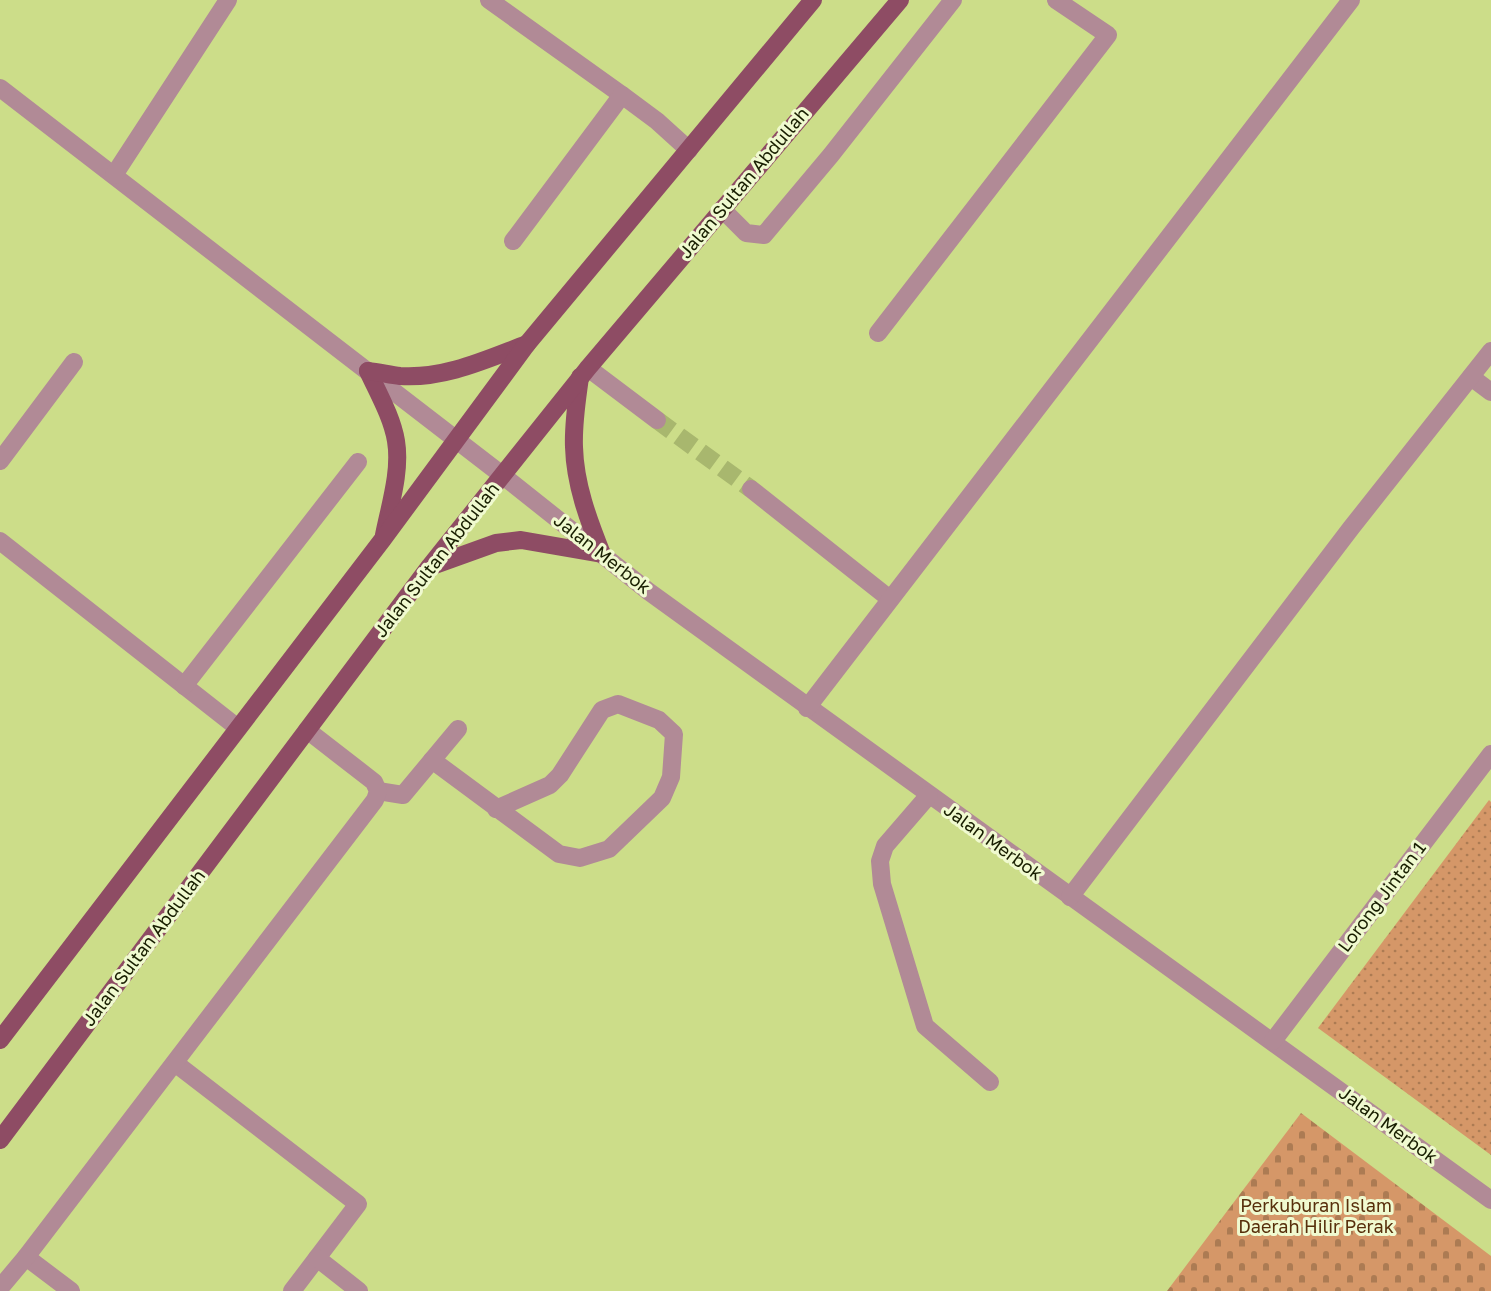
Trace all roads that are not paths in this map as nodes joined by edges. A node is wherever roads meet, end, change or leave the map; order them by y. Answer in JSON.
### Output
{"nodes":[{"id":1,"x":228,"y":0,"type":"edge"},
{"id":2,"x":489,"y":0,"type":"edge"},
{"id":3,"x":813,"y":0,"type":"edge"},
{"id":4,"x":900,"y":0,"type":"edge"},
{"id":5,"x":953,"y":0,"type":"edge"},
{"id":6,"x":1056,"y":0,"type":"edge"},
{"id":7,"x":1352,"y":0,"type":"edge"},
{"id":8,"x":0,"y":88,"type":"edge"},
{"id":9,"x":622,"y":95,"type":"junction"},
{"id":10,"x":689,"y":150,"type":"junction"},
{"id":11,"x":114,"y":175,"type":"junction"},
{"id":12,"x":722,"y":209,"type":"junction"},
{"id":13,"x":513,"y":241,"type":"dead end"},
{"id":14,"x":878,"y":333,"type":"dead end"},
{"id":15,"x":527,"y":344,"type":"junction"},
{"id":16,"x":1491,"y":351,"type":"edge"},
{"id":17,"x":74,"y":362,"type":"dead end"},
{"id":18,"x":368,"y":371,"type":"junction"},
{"id":19,"x":584,"y":373,"type":"junction"},
{"id":20,"x":1471,"y":377,"type":"junction"},
{"id":21,"x":1491,"y":392,"type":"edge"},
{"id":22,"x":657,"y":420,"type":"tunnel mouth"},
{"id":23,"x":457,"y":441,"type":"junction"},
{"id":24,"x":0,"y":461,"type":"edge"},
{"id":25,"x":358,"y":462,"type":"dead end"},
{"id":26,"x":502,"y":475,"type":"junction"},
{"id":27,"x":751,"y":489,"type":"tunnel mouth"},
{"id":28,"x":383,"y":539,"type":"junction"},
{"id":29,"x":0,"y":541,"type":"edge"},
{"id":30,"x":602,"y":554,"type":"junction"},
{"id":31,"x":430,"y":566,"type":"junction"},
{"id":32,"x":891,"y":599,"type":"junction"},
{"id":33,"x":184,"y":686,"type":"junction"},
{"id":34,"x":807,"y":708,"type":"junction"},
{"id":35,"x":238,"y":728,"type":"junction"},
{"id":36,"x":458,"y":729,"type":"dead end"},
{"id":37,"x":307,"y":730,"type":"junction"},
{"id":38,"x":1491,"y":755,"type":"edge"},
{"id":39,"x":432,"y":760,"type":"junction"},
{"id":40,"x":378,"y":791,"type":"junction"},
{"id":41,"x":929,"y":795,"type":"junction"},
{"id":42,"x":496,"y":809,"type":"junction"},
{"id":43,"x":1070,"y":897,"type":"junction"},
{"id":44,"x":0,"y":1040,"type":"edge"},
{"id":45,"x":1273,"y":1041,"type":"junction"},
{"id":46,"x":175,"y":1063,"type":"junction"},
{"id":47,"x":990,"y":1082,"type":"dead end"},
{"id":48,"x":0,"y":1140,"type":"edge"},
{"id":49,"x":1491,"y":1200,"type":"edge"},
{"id":50,"x":26,"y":1257,"type":"junction"},
{"id":51,"x":317,"y":1258,"type":"junction"},
{"id":52,"x":0,"y":1288,"type":"edge"},
{"id":53,"x":71,"y":1291,"type":"edge"},
{"id":54,"x":292,"y":1291,"type":"edge"},
{"id":55,"x":358,"y":1291,"type":"edge"}],
"edges":[{"from":1,"to":11,"type":"street"},
{"from":2,"to":9,"type":"street"},
{"from":3,"to":10,"type":"main road"},
{"from":4,"to":12,"type":"main road","name":"Jalan Sultan Abdullah"},
{"from":5,"to":12,"type":"street"},
{"from":6,"to":14,"type":"street"},
{"from":7,"to":32,"type":"street"},
{"from":8,"to":11,"type":"street","name":"Jalan Merbok"},
{"from":9,"to":10,"type":"street"},
{"from":9,"to":13,"type":"street"},
{"from":10,"to":15,"type":"main road"},
{"from":11,"to":18,"type":"street","name":"Jalan Merbok"},
{"from":12,"to":19,"type":"main road","name":"Jalan Sultan Abdullah"},
{"from":15,"to":18,"type":"main road"},
{"from":15,"to":23,"type":"main road"},
{"from":16,"to":20,"type":"street"},
{"from":17,"to":24,"type":"street"},
{"from":18,"to":23,"type":"street","name":"Jalan Merbok"},
{"from":18,"to":28,"type":"main road"},
{"from":19,"to":22,"type":"street"},
{"from":19,"to":26,"type":"main road","name":"Jalan Sultan Abdullah"},
{"from":19,"to":30,"type":"main road"},
{"from":20,"to":21,"type":"street"},
{"from":20,"to":43,"type":"street"},
{"from":23,"to":26,"type":"street","name":"Jalan Merbok"},
{"from":23,"to":28,"type":"main road"},
{"from":25,"to":33,"type":"street"},
{"from":26,"to":30,"type":"street","name":"Jalan Merbok"},
{"from":26,"to":31,"type":"main road","name":"Jalan Sultan Abdullah"},
{"from":27,"to":32,"type":"street"},
{"from":28,"to":35,"type":"main road"},
{"from":29,"to":33,"type":"street"},
{"from":30,"to":31,"type":"main road"},
{"from":30,"to":34,"type":"street","name":"Jalan Merbok"},
{"from":31,"to":37,"type":"main road","name":"Jalan Sultan Abdullah"},
{"from":32,"to":34,"type":"street"},
{"from":33,"to":35,"type":"street"},
{"from":34,"to":41,"type":"street","name":"Jalan Merbok"},
{"from":35,"to":44,"type":"main road"},
{"from":36,"to":39,"type":"street"},
{"from":37,"to":40,"type":"street"},
{"from":37,"to":48,"type":"main road","name":"Jalan Sultan Abdullah"},
{"from":38,"to":45,"type":"street","name":"Lorong Jintan 1"},
{"from":39,"to":40,"type":"street"},
{"from":39,"to":42,"type":"street"},
{"from":40,"to":46,"type":"street"},
{"from":41,"to":43,"type":"street","name":"Jalan Merbok"},
{"from":41,"to":47,"type":"street"},
{"from":42,"to":42,"type":"street"},
{"from":43,"to":45,"type":"street","name":"Jalan Merbok"},
{"from":45,"to":49,"type":"street","name":"Jalan Merbok"},
{"from":46,"to":50,"type":"street"},
{"from":46,"to":51,"type":"street"},
{"from":50,"to":52,"type":"street"},
{"from":50,"to":53,"type":"street"},
{"from":51,"to":54,"type":"street"},
{"from":51,"to":55,"type":"street"}]}
